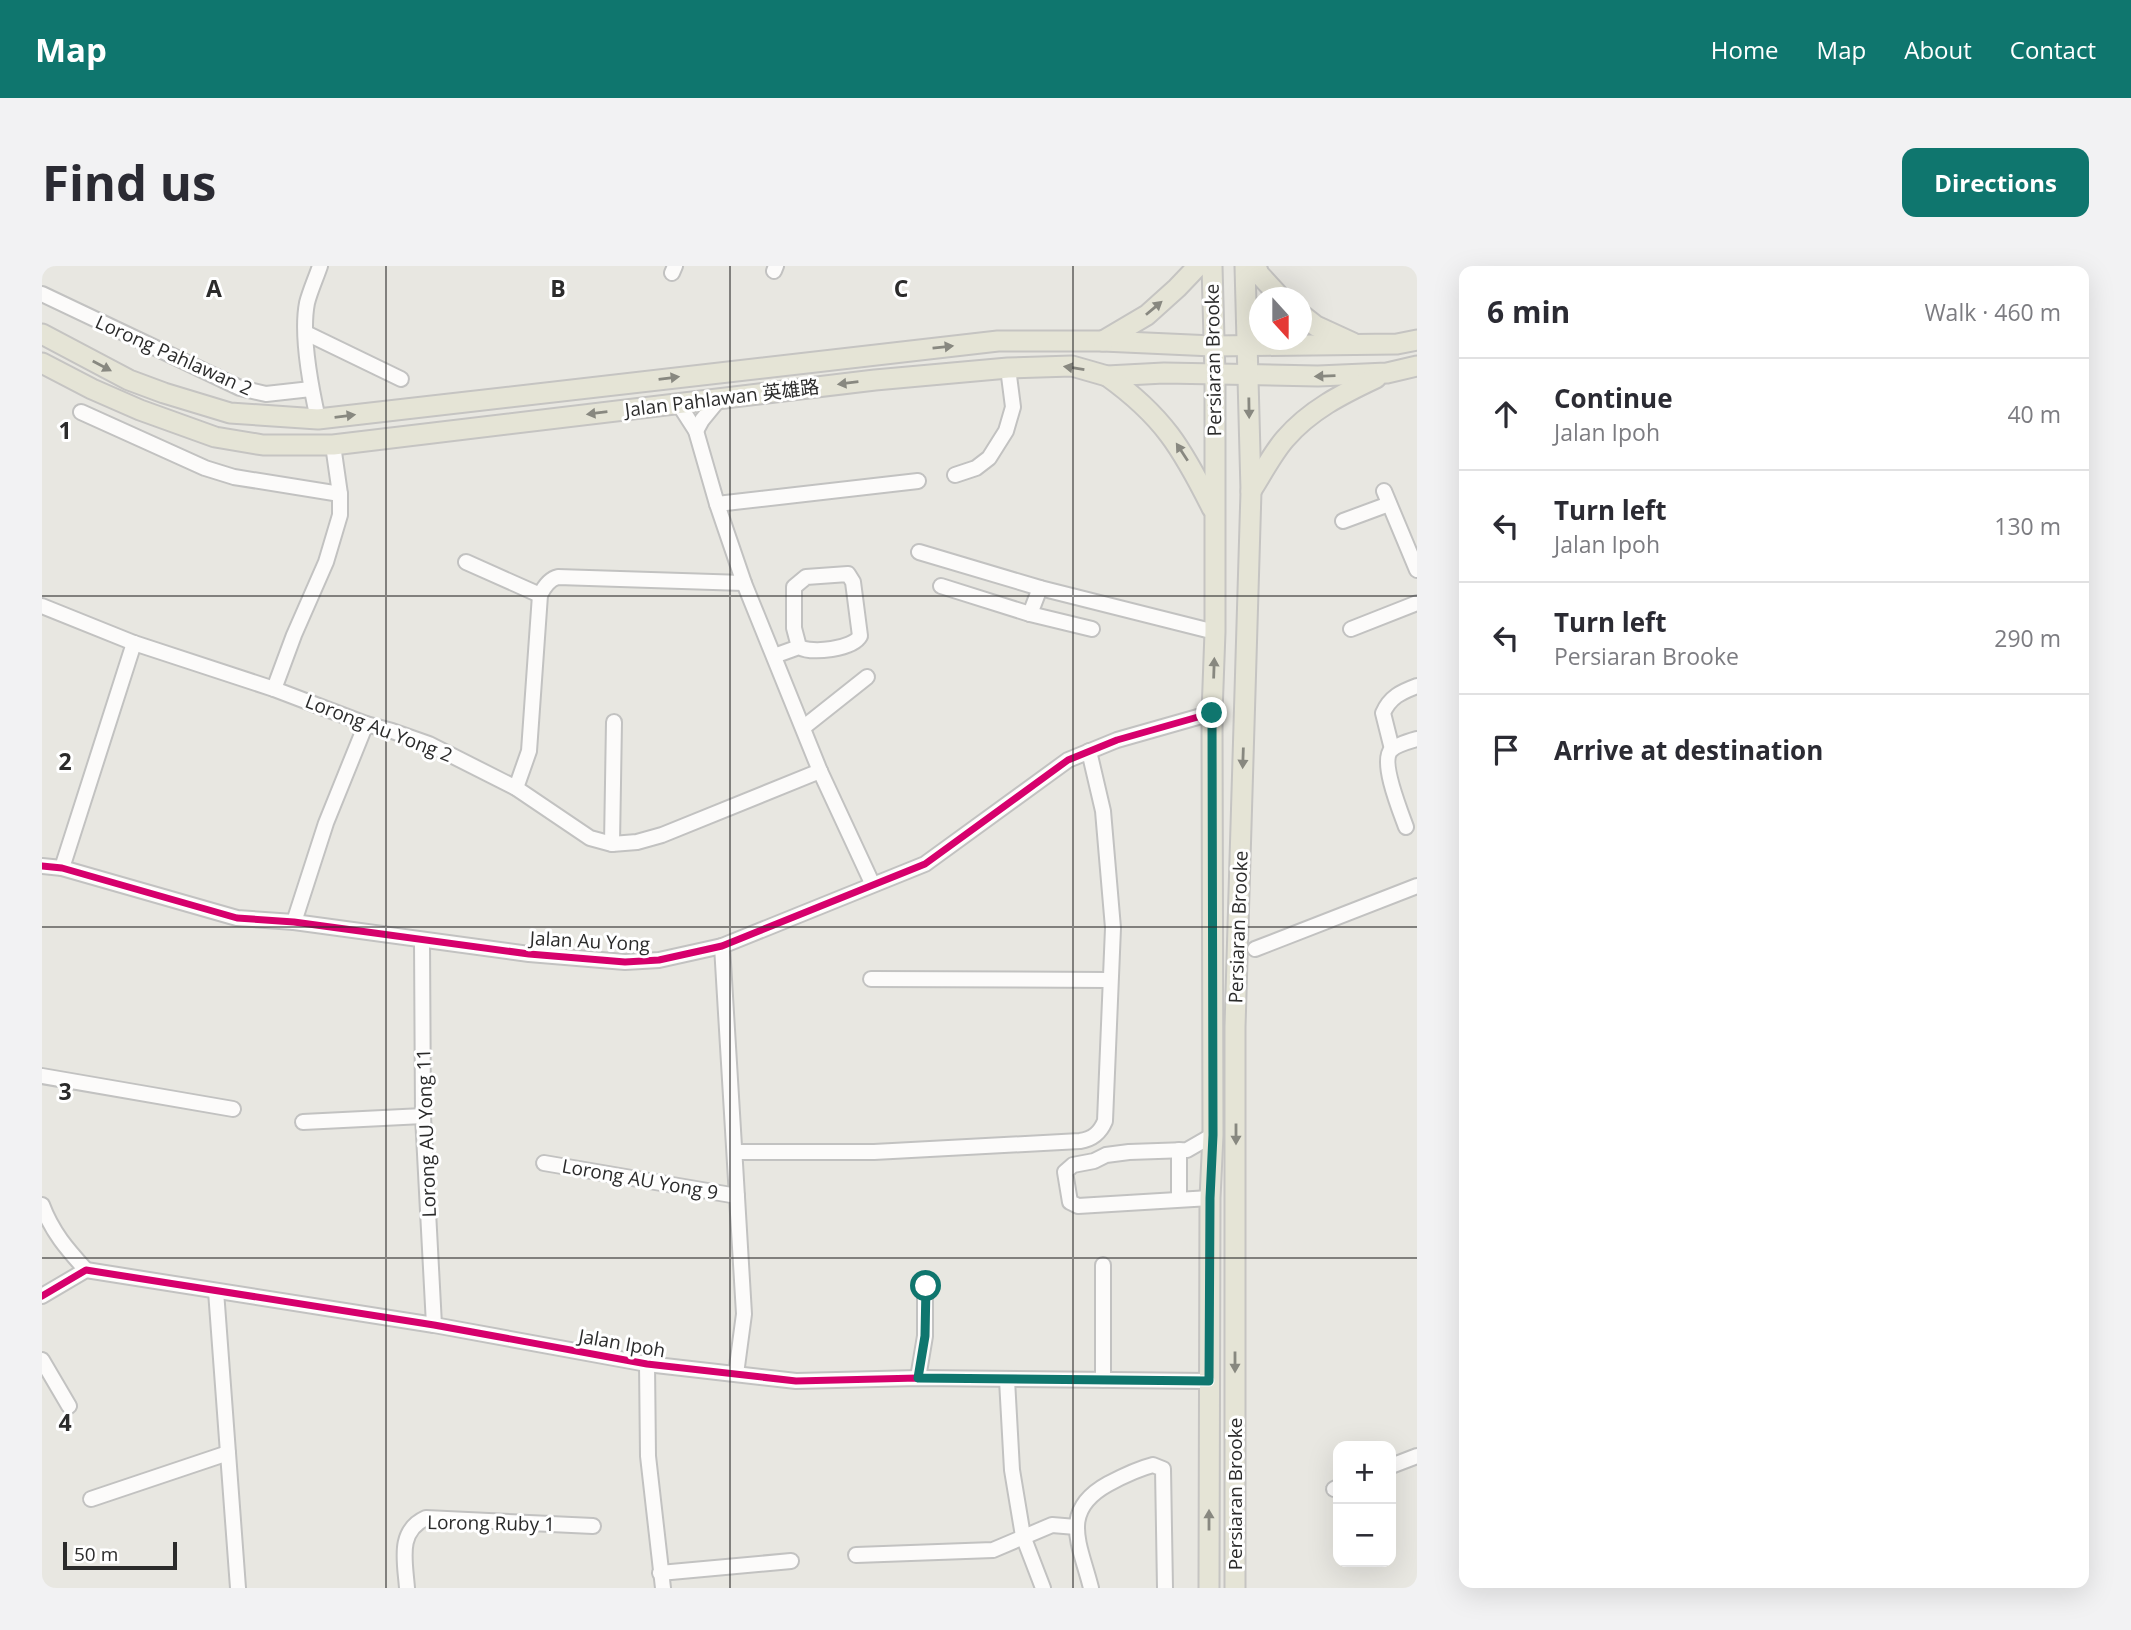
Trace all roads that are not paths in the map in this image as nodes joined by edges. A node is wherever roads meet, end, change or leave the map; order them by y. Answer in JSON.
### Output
{"nodes":[{"id":1,"x":320,"y":266,"type":"edge"},
{"id":2,"x":1198,"y":266,"type":"edge"},
{"id":3,"x":1212,"y":266,"type":"edge"},
{"id":4,"x":1245,"y":266,"type":"edge"},
{"id":5,"x":1256,"y":266,"type":"edge"},
{"id":6,"x":1271,"y":287,"type":"edge"},
{"id":7,"x":42,"y":294,"type":"edge"},
{"id":8,"x":1312,"y":323,"type":"edge"},
{"id":9,"x":306,"y":333,"type":"junction"},
{"id":10,"x":42,"y":334,"type":"edge"},
{"id":11,"x":1417,"y":340,"type":"edge"},
{"id":12,"x":1103,"y":341,"type":"junction"},
{"id":13,"x":1356,"y":345,"type":"junction"},
{"id":14,"x":1213,"y":346,"type":"junction"},
{"id":15,"x":1247,"y":346,"type":"junction"},
{"id":16,"x":42,"y":363,"type":"edge"},
{"id":17,"x":1417,"y":366,"type":"edge"},
{"id":18,"x":1008,"y":368,"type":"junction"},
{"id":19,"x":1387,"y":373,"type":"junction"},
{"id":20,"x":1215,"y":375,"type":"junction"},
{"id":21,"x":1107,"y":376,"type":"junction"},
{"id":22,"x":1248,"y":376,"type":"junction"},
{"id":23,"x":401,"y":379,"type":"dead end"},
{"id":24,"x":311,"y":389,"type":"junction"},
{"id":25,"x":720,"y":398,"type":"junction"},
{"id":26,"x":678,"y":403,"type":"junction"},
{"id":27,"x":81,"y":412,"type":"dead end"},
{"id":28,"x":318,"y":419,"type":"junction"},
{"id":29,"x":696,"y":431,"type":"junction"},
{"id":30,"x":333,"y":445,"type":"junction"},
{"id":31,"x":955,"y":475,"type":"dead end"},
{"id":32,"x":918,"y":481,"type":"dead end"},
{"id":33,"x":1251,"y":491,"type":"junction"},
{"id":34,"x":340,"y":494,"type":"junction"},
{"id":35,"x":717,"y":504,"type":"junction"},
{"id":36,"x":1214,"y":512,"type":"junction"},
{"id":37,"x":1343,"y":521,"type":"dead end"},
{"id":38,"x":919,"y":552,"type":"dead end"},
{"id":39,"x":466,"y":562,"type":"dead end"},
{"id":40,"x":1417,"y":570,"type":"edge"},
{"id":41,"x":744,"y":583,"type":"junction"},
{"id":42,"x":941,"y":586,"type":"dead end"},
{"id":43,"x":1040,"y":588,"type":"junction"},
{"id":44,"x":540,"y":594,"type":"junction"},
{"id":45,"x":1417,"y":603,"type":"edge"},
{"id":46,"x":42,"y":606,"type":"edge"},
{"id":47,"x":1030,"y":614,"type":"junction"},
{"id":48,"x":1092,"y":629,"type":"dead end"},
{"id":49,"x":1352,"y":629,"type":"dead end"},
{"id":50,"x":1215,"y":632,"type":"junction"},
{"id":51,"x":134,"y":643,"type":"junction"},
{"id":52,"x":799,"y":647,"type":"junction"},
{"id":53,"x":774,"y":656,"type":"junction"},
{"id":54,"x":866,"y":677,"type":"dead end"},
{"id":55,"x":1417,"y":686,"type":"edge"},
{"id":56,"x":274,"y":689,"type":"junction"},
{"id":57,"x":1212,"y":713,"type":"junction"},
{"id":58,"x":614,"y":722,"type":"dead end"},
{"id":59,"x":366,"y":724,"type":"junction"},
{"id":60,"x":804,"y":727,"type":"junction"},
{"id":61,"x":1417,"y":739,"type":"edge"},
{"id":62,"x":1392,"y":749,"type":"junction"},
{"id":63,"x":1089,"y":751,"type":"junction"},
{"id":64,"x":820,"y":771,"type":"junction"},
{"id":65,"x":516,"y":788,"type":"junction"},
{"id":66,"x":1406,"y":827,"type":"dead end"},
{"id":67,"x":612,"y":844,"type":"junction"},
{"id":68,"x":42,"y":866,"type":"edge"},
{"id":69,"x":62,"y":868,"type":"junction"},
{"id":70,"x":872,"y":883,"type":"junction"},
{"id":71,"x":1417,"y":886,"type":"edge"},
{"id":72,"x":294,"y":922,"type":"junction"},
{"id":73,"x":422,"y":940,"type":"junction"},
{"id":74,"x":722,"y":946,"type":"junction"},
{"id":75,"x":1255,"y":949,"type":"dead end"},
{"id":76,"x":871,"y":979,"type":"dead end"},
{"id":77,"x":1110,"y":980,"type":"junction"},
{"id":78,"x":42,"y":1076,"type":"edge"},
{"id":79,"x":233,"y":1109,"type":"dead end"},
{"id":80,"x":424,"y":1116,"type":"junction"},
{"id":81,"x":303,"y":1122,"type":"dead end"},
{"id":82,"x":1213,"y":1135,"type":"junction"},
{"id":83,"x":1095,"y":1136,"type":"junction"},
{"id":84,"x":1179,"y":1150,"type":"junction"},
{"id":85,"x":735,"y":1152,"type":"junction"},
{"id":86,"x":1106,"y":1155,"type":"junction"},
{"id":87,"x":544,"y":1163,"type":"dead end"},
{"id":88,"x":737,"y":1196,"type":"junction"},
{"id":89,"x":1210,"y":1198,"type":"junction"},
{"id":90,"x":1179,"y":1199,"type":"junction"},
{"id":91,"x":42,"y":1205,"type":"edge"},
{"id":92,"x":1103,"y":1265,"type":"dead end"},
{"id":93,"x":86,"y":1270,"type":"junction"},
{"id":94,"x":926,"y":1286,"type":"dead end"},
{"id":95,"x":216,"y":1291,"type":"junction"},
{"id":96,"x":42,"y":1296,"type":"edge"},
{"id":97,"x":433,"y":1325,"type":"junction"},
{"id":98,"x":42,"y":1360,"type":"edge"},
{"id":99,"x":647,"y":1364,"type":"junction"},
{"id":100,"x":736,"y":1374,"type":"junction"},
{"id":101,"x":918,"y":1378,"type":"junction"},
{"id":102,"x":1007,"y":1380,"type":"junction"},
{"id":103,"x":1103,"y":1380,"type":"junction"},
{"id":104,"x":1209,"y":1381,"type":"junction"},
{"id":105,"x":69,"y":1406,"type":"dead end"},
{"id":106,"x":228,"y":1453,"type":"junction"},
{"id":107,"x":1417,"y":1456,"type":"edge"},
{"id":108,"x":1396,"y":1464,"type":"edge"},
{"id":109,"x":91,"y":1499,"type":"dead end"},
{"id":110,"x":593,"y":1526,"type":"dead end"},
{"id":111,"x":1076,"y":1527,"type":"junction"},
{"id":112,"x":1023,"y":1536,"type":"junction"},
{"id":113,"x":856,"y":1555,"type":"dead end"},
{"id":114,"x":790,"y":1560,"type":"dead end"},
{"id":115,"x":661,"y":1581,"type":"edge"},
{"id":116,"x":238,"y":1588,"type":"edge"},
{"id":117,"x":407,"y":1588,"type":"edge"},
{"id":118,"x":1043,"y":1588,"type":"edge"},
{"id":119,"x":1091,"y":1588,"type":"edge"},
{"id":120,"x":1166,"y":1588,"type":"edge"},
{"id":121,"x":1209,"y":1588,"type":"edge"},
{"id":122,"x":1235,"y":1588,"type":"edge"}],
"edges":[{"from":1,"to":9,"type":"street"},
{"from":12,"to":2,"type":"main road","one_way":true},
{"from":3,"to":14,"type":"main road","name":"Persiaran Brooke"},
{"from":4,"to":15,"type":"main road","name":"Persiaran Brooke"},
{"from":5,"to":6,"type":"main road"},
{"from":7,"to":24,"type":"street","name":"Lorong Pahlawan 2"},
{"from":8,"to":13,"type":"main road"},
{"from":9,"to":23,"type":"street"},
{"from":9,"to":24,"type":"street"},
{"from":10,"to":28,"type":"main road","name":"Jalan Pahlawan 英雄路","one_way":true},
{"from":11,"to":13,"type":"main road","name":"Jalan Pahlawan 英雄路"},
{"from":12,"to":14,"type":"main road","name":"Jalan Pahlawan 英雄路"},
{"from":28,"to":12,"type":"main road","name":"Jalan Pahlawan 英雄路","one_way":true},
{"from":13,"to":15,"type":"main road","name":"Jalan Pahlawan 英雄路"},
{"from":14,"to":15,"type":"main road","name":"Jalan Pahlawan 英雄路"},
{"from":14,"to":20,"type":"main road","name":"Persiaran Brooke"},
{"from":15,"to":22,"type":"main road","name":"Persiaran Brooke"},
{"from":16,"to":30,"type":"main road","name":"Jalan Pahlawan 英雄路"},
{"from":17,"to":19,"type":"main road","name":"Jalan Pahlawan 英雄路"},
{"from":21,"to":18,"type":"main road","name":"Jalan Pahlawan 英雄路","one_way":true},
{"from":18,"to":25,"type":"main road","name":"Jalan Pahlawan 英雄路","one_way":true},
{"from":18,"to":31,"type":"street"},
{"from":19,"to":22,"type":"main road","name":"Jalan Pahlawan 英雄路","one_way":true},
{"from":19,"to":33,"type":"main road"},
{"from":20,"to":21,"type":"main road","name":"Jalan Pahlawan 英雄路"},
{"from":20,"to":22,"type":"main road","name":"Jalan Pahlawan 英雄路"},
{"from":20,"to":36,"type":"main road","name":"Persiaran Brooke"},
{"from":36,"to":21,"type":"main road","one_way":true},
{"from":22,"to":33,"type":"main road","name":"Persiaran Brooke","one_way":true},
{"from":24,"to":28,"type":"street"},
{"from":25,"to":26,"type":"main road","name":"Jalan Pahlawan 英雄路"},
{"from":25,"to":29,"type":"street"},
{"from":26,"to":29,"type":"street"},
{"from":26,"to":30,"type":"main road","name":"Jalan Pahlawan 英雄路","one_way":true},
{"from":27,"to":34,"type":"street"},
{"from":29,"to":35,"type":"street"},
{"from":30,"to":34,"type":"street"},
{"from":32,"to":35,"type":"street"},
{"from":33,"to":122,"type":"main road","name":"Persiaran Brooke","one_way":true},
{"from":34,"to":56,"type":"street"},
{"from":35,"to":41,"type":"street"},
{"from":36,"to":50,"type":"main road","name":"Persiaran Brooke"},
{"from":37,"to":40,"type":"street"},
{"from":38,"to":43,"type":"street"},
{"from":39,"to":44,"type":"street"},
{"from":41,"to":44,"type":"street"},
{"from":41,"to":53,"type":"street"},
{"from":42,"to":47,"type":"street"},
{"from":43,"to":47,"type":"street"},
{"from":43,"to":50,"type":"street"},
{"from":44,"to":65,"type":"street"},
{"from":45,"to":49,"type":"street"},
{"from":46,"to":51,"type":"street","name":"Lorong Au Yong 2"},
{"from":47,"to":48,"type":"street"},
{"from":57,"to":50,"type":"main road","name":"Persiaran Brooke","one_way":true},
{"from":51,"to":56,"type":"street","name":"Lorong Au Yong 2"},
{"from":51,"to":69,"type":"street"},
{"from":52,"to":52,"type":"street"},
{"from":52,"to":53,"type":"street"},
{"from":53,"to":60,"type":"street"},
{"from":54,"to":60,"type":"street"},
{"from":55,"to":62,"type":"street"},
{"from":56,"to":59,"type":"street","name":"Lorong Au Yong 2"},
{"from":57,"to":63,"type":"street","name":"Jalan Au Yong"},
{"from":57,"to":82,"type":"main road","name":"Persiaran Brooke"},
{"from":58,"to":67,"type":"street"},
{"from":59,"to":65,"type":"street","name":"Lorong Au Yong 2"},
{"from":59,"to":72,"type":"street"},
{"from":60,"to":64,"type":"street"},
{"from":61,"to":62,"type":"street"},
{"from":62,"to":66,"type":"street"},
{"from":63,"to":70,"type":"street","name":"Jalan Au Yong"},
{"from":63,"to":77,"type":"street"},
{"from":64,"to":67,"type":"street","name":"Lorong Au Yong 2"},
{"from":64,"to":70,"type":"street"},
{"from":65,"to":67,"type":"street","name":"Lorong Au Yong 2"},
{"from":68,"to":69,"type":"street","name":"Jalan Au Yong"},
{"from":69,"to":72,"type":"street","name":"Jalan Au Yong"},
{"from":70,"to":74,"type":"street","name":"Jalan Au Yong"},
{"from":71,"to":75,"type":"street"},
{"from":72,"to":73,"type":"street","name":"Jalan Au Yong"},
{"from":73,"to":74,"type":"street","name":"Jalan Au Yong"},
{"from":73,"to":80,"type":"street","name":"Lorong AU Yong 11"},
{"from":74,"to":85,"type":"street"},
{"from":76,"to":77,"type":"street"},
{"from":77,"to":83,"type":"street"},
{"from":78,"to":79,"type":"street"},
{"from":80,"to":81,"type":"street"},
{"from":80,"to":97,"type":"street","name":"Lorong AU Yong 11"},
{"from":82,"to":84,"type":"street"},
{"from":82,"to":89,"type":"main road","name":"Persiaran Brooke"},
{"from":83,"to":85,"type":"street"},
{"from":83,"to":86,"type":"street"},
{"from":84,"to":86,"type":"street"},
{"from":84,"to":90,"type":"street"},
{"from":85,"to":88,"type":"street"},
{"from":86,"to":90,"type":"street"},
{"from":87,"to":88,"type":"street","name":"Lorong AU Yong 9"},
{"from":88,"to":100,"type":"street"},
{"from":89,"to":90,"type":"street"},
{"from":89,"to":104,"type":"main road","name":"Persiaran Brooke"},
{"from":91,"to":93,"type":"street"},
{"from":92,"to":103,"type":"street"},
{"from":93,"to":95,"type":"street","name":"Jalan Ipoh"},
{"from":93,"to":96,"type":"street"},
{"from":94,"to":101,"type":"street"},
{"from":95,"to":97,"type":"street","name":"Jalan Ipoh"},
{"from":95,"to":106,"type":"street"},
{"from":97,"to":99,"type":"street","name":"Jalan Ipoh"},
{"from":98,"to":105,"type":"street"},
{"from":99,"to":100,"type":"street","name":"Jalan Ipoh"},
{"from":99,"to":115,"type":"street"},
{"from":100,"to":101,"type":"street","name":"Jalan Ipoh"},
{"from":101,"to":102,"type":"street","name":"Jalan Ipoh"},
{"from":102,"to":103,"type":"street","name":"Jalan Ipoh"},
{"from":102,"to":112,"type":"street"},
{"from":103,"to":104,"type":"street","name":"Jalan Ipoh"},
{"from":121,"to":104,"type":"main road","name":"Persiaran Brooke","one_way":true},
{"from":106,"to":109,"type":"street"},
{"from":106,"to":116,"type":"street"},
{"from":107,"to":108,"type":"street"},
{"from":110,"to":117,"type":"street","name":"Lorong Ruby 1"},
{"from":111,"to":112,"type":"street"},
{"from":111,"to":119,"type":"street"},
{"from":111,"to":120,"type":"street"},
{"from":112,"to":113,"type":"street"},
{"from":112,"to":118,"type":"street"},
{"from":114,"to":115,"type":"street"}]}
